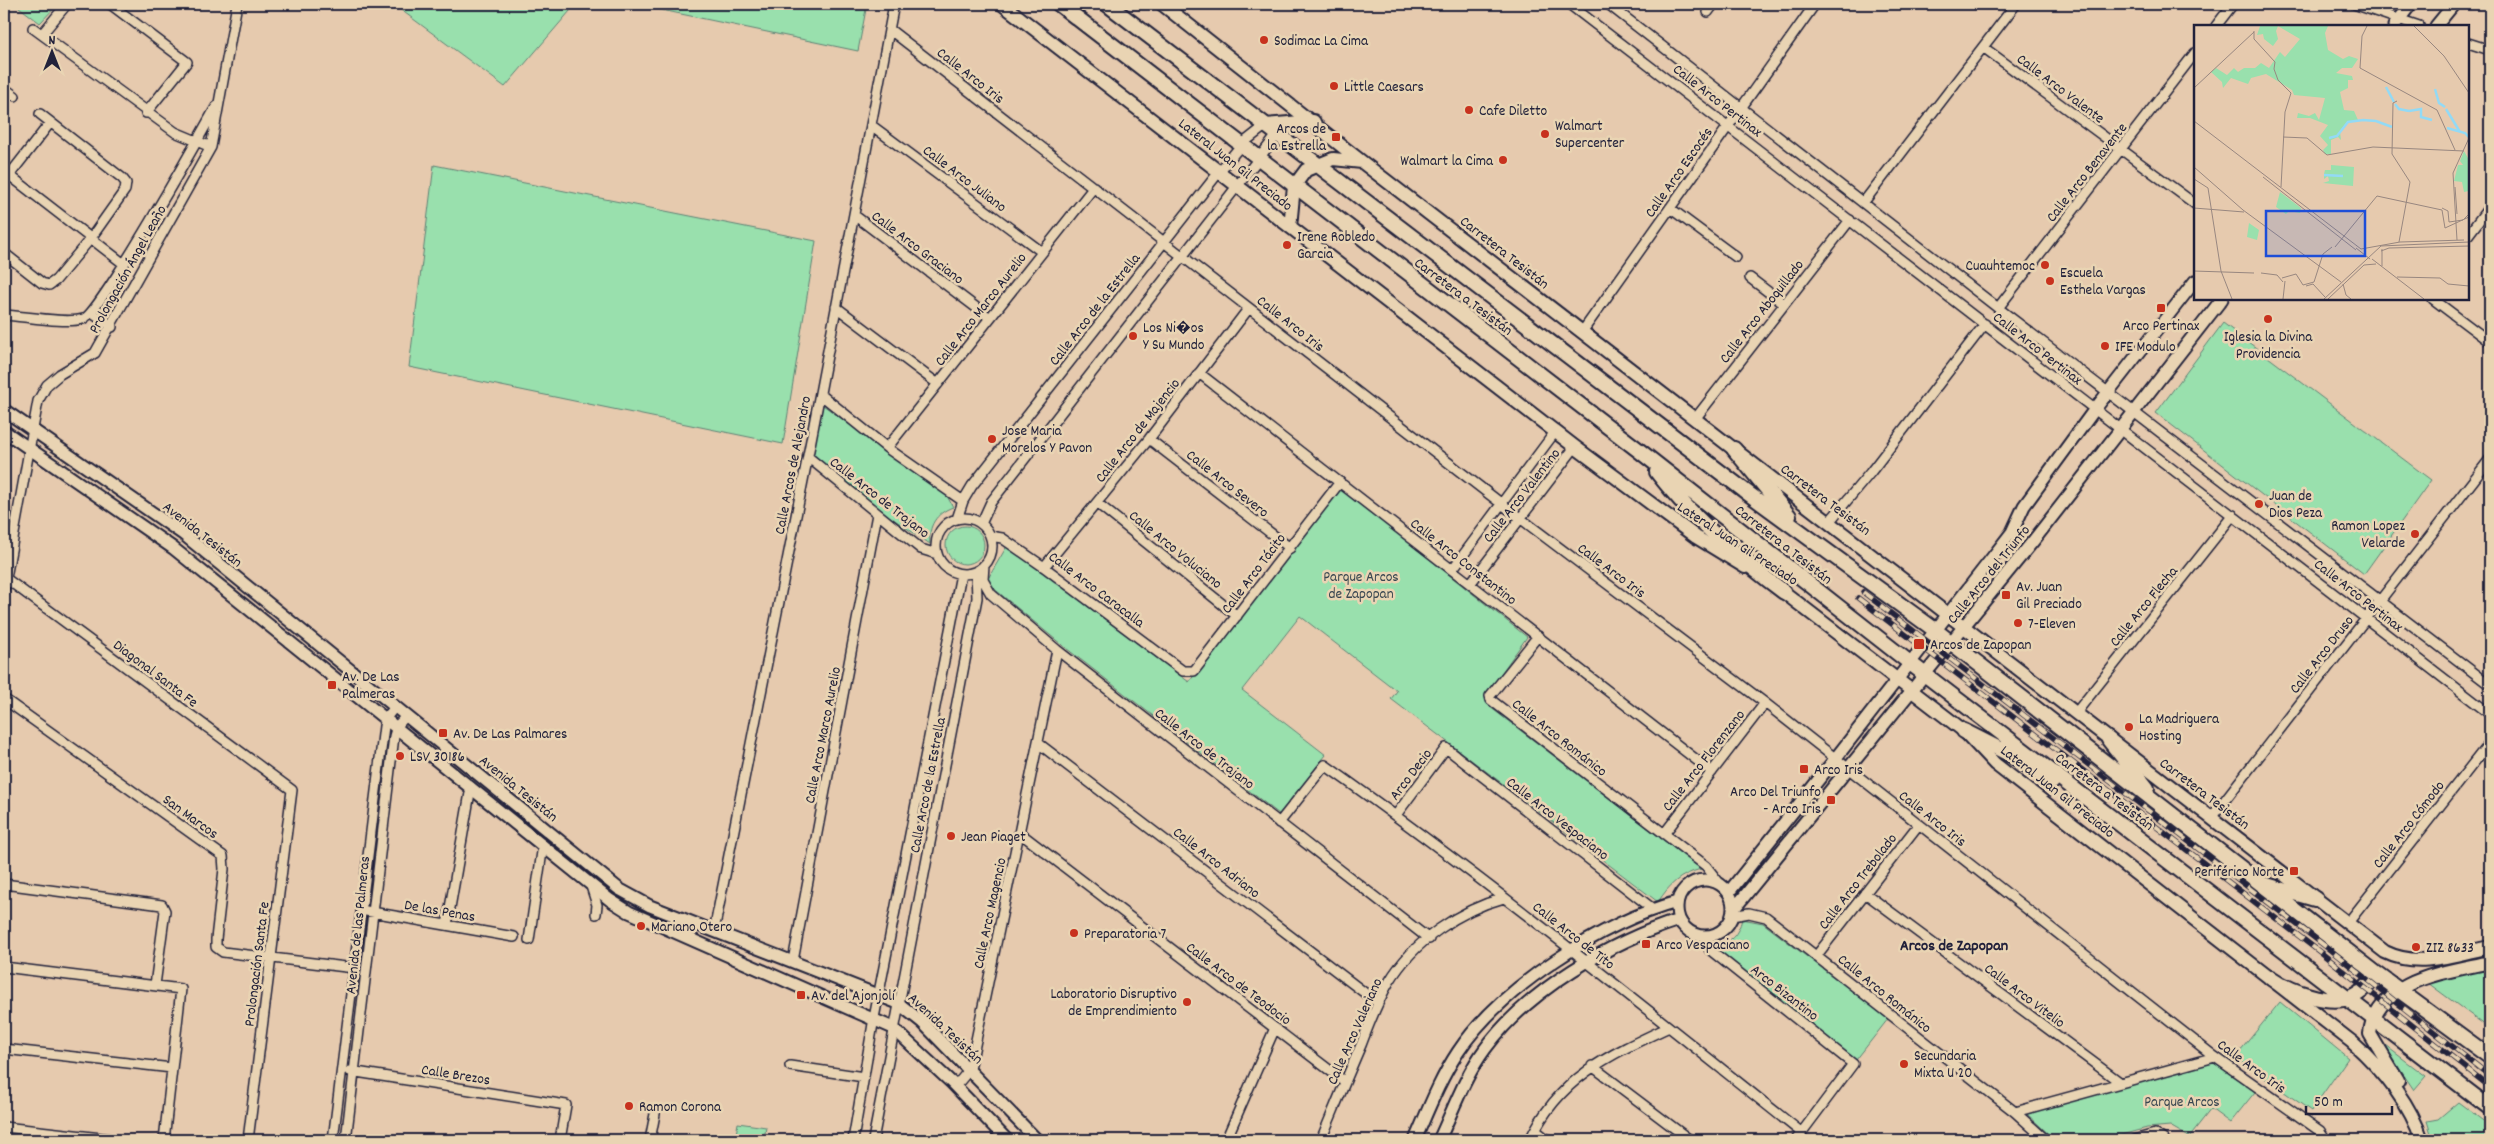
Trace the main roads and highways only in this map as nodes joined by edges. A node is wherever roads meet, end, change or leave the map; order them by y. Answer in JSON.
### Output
{"nodes":[{"id":1,"x":1002,"y":4,"type":"edge"},
{"id":2,"x":1060,"y":4,"type":"edge"},
{"id":3,"x":1107,"y":4,"type":"edge"},
{"id":4,"x":1162,"y":4,"type":"edge"},
{"id":5,"x":1313,"y":122,"type":"junction"},
{"id":6,"x":1265,"y":126,"type":"junction"},
{"id":7,"x":1362,"y":162,"type":"junction"},
{"id":8,"x":1317,"y":166,"type":"junction"},
{"id":9,"x":1294,"y":186,"type":"junction"},
{"id":10,"x":1290,"y":227,"type":"junction"},
{"id":11,"x":1734,"y":449,"type":"junction"},
{"id":12,"x":1641,"y":452,"type":"junction"},
{"id":13,"x":1820,"y":546,"type":"junction"},
{"id":14,"x":1784,"y":592,"type":"junction"},
{"id":15,"x":1964,"y":731,"type":"junction"},
{"id":16,"x":2109,"y":740,"type":"junction"},
{"id":17,"x":2092,"y":801,"type":"junction"},
{"id":18,"x":2169,"y":813,"type":"junction"},
{"id":19,"x":2260,"y":883,"type":"junction"},
{"id":20,"x":2316,"y":899,"type":"junction"},
{"id":21,"x":2490,"y":947,"type":"edge"},
{"id":22,"x":2490,"y":962,"type":"edge"},
{"id":23,"x":2377,"y":974,"type":"junction"},
{"id":24,"x":2271,"y":978,"type":"junction"},
{"id":25,"x":2399,"y":990,"type":"junction"},
{"id":26,"x":2349,"y":998,"type":"junction"},
{"id":27,"x":2374,"y":1019,"type":"junction"},
{"id":28,"x":2490,"y":1057,"type":"edge"},
{"id":29,"x":2406,"y":1105,"type":"junction"},
{"id":30,"x":2490,"y":1108,"type":"edge"},
{"id":31,"x":2422,"y":1140,"type":"edge"}],
"edges":[{"from":1,"to":10,"type":"main road","name":"Lateral Juan Gil Preciado"},
{"from":2,"to":9,"type":"main road","name":"Carretera a Tesistán"},
{"from":3,"to":6,"type":"main road","name":"Carretera a Tesistán"},
{"from":4,"to":5,"type":"main road","name":"Carretera Tesistán"},
{"from":5,"to":6,"type":"main road"},
{"from":5,"to":7,"type":"main road","name":"Carretera Tesistán"},
{"from":6,"to":8,"type":"main road","name":"Carretera a Tesistán"},
{"from":7,"to":8,"type":"main road"},
{"from":7,"to":11,"type":"main road","name":"Carretera Tesistán"},
{"from":8,"to":9,"type":"main road"},
{"from":8,"to":13,"type":"main road","name":"Carretera a Tesistán"},
{"from":9,"to":10,"type":"main road"},
{"from":9,"to":12,"type":"main road","name":"Carretera a Tesistán"},
{"from":10,"to":14,"type":"main road","name":"Lateral Juan Gil Preciado"},
{"from":11,"to":13,"type":"main road"},
{"from":11,"to":16,"type":"main road","name":"Carretera Tesistán"},
{"from":12,"to":14,"type":"main road"},
{"from":12,"to":17,"type":"main road","name":"Carretera a Tesistán"},
{"from":13,"to":18,"type":"main road","name":"Carretera a Tesistán"},
{"from":14,"to":15,"type":"main road","name":"Lateral Juan Gil Preciado"},
{"from":15,"to":17,"type":"main road"},
{"from":15,"to":24,"type":"main road","name":"Lateral Juan Gil Preciado"},
{"from":16,"to":18,"type":"main road"},
{"from":16,"to":20,"type":"main road","name":"Carretera Tesistán"},
{"from":17,"to":26,"type":"main road","name":"Carretera a Tesistán"},
{"from":18,"to":19,"type":"main road","name":"Carretera a Tesistán"},
{"from":19,"to":20,"type":"main road"},
{"from":19,"to":23,"type":"main road","name":"Carretera a Tesistán"},
{"from":20,"to":21,"type":"main road","name":"Carretera Tesistán"},
{"from":22,"to":25,"type":"main road"},
{"from":23,"to":25,"type":"main road","name":"Carretera a Tesistán"},
{"from":23,"to":26,"type":"main road"},
{"from":24,"to":26,"type":"main road"},
{"from":24,"to":29,"type":"main road","name":"Lateral Juan Gil Preciado"},
{"from":25,"to":27,"type":"main road"},
{"from":25,"to":28,"type":"main road","name":"Carretera a Tesistán"},
{"from":26,"to":27,"type":"main road","name":"Carretera a Tesistán"},
{"from":27,"to":29,"type":"main road"},
{"from":27,"to":30,"type":"main road","name":"Carretera a Tesistán"},
{"from":29,"to":31,"type":"main road","name":"Lateral Juan Gil Preciado"}]}
